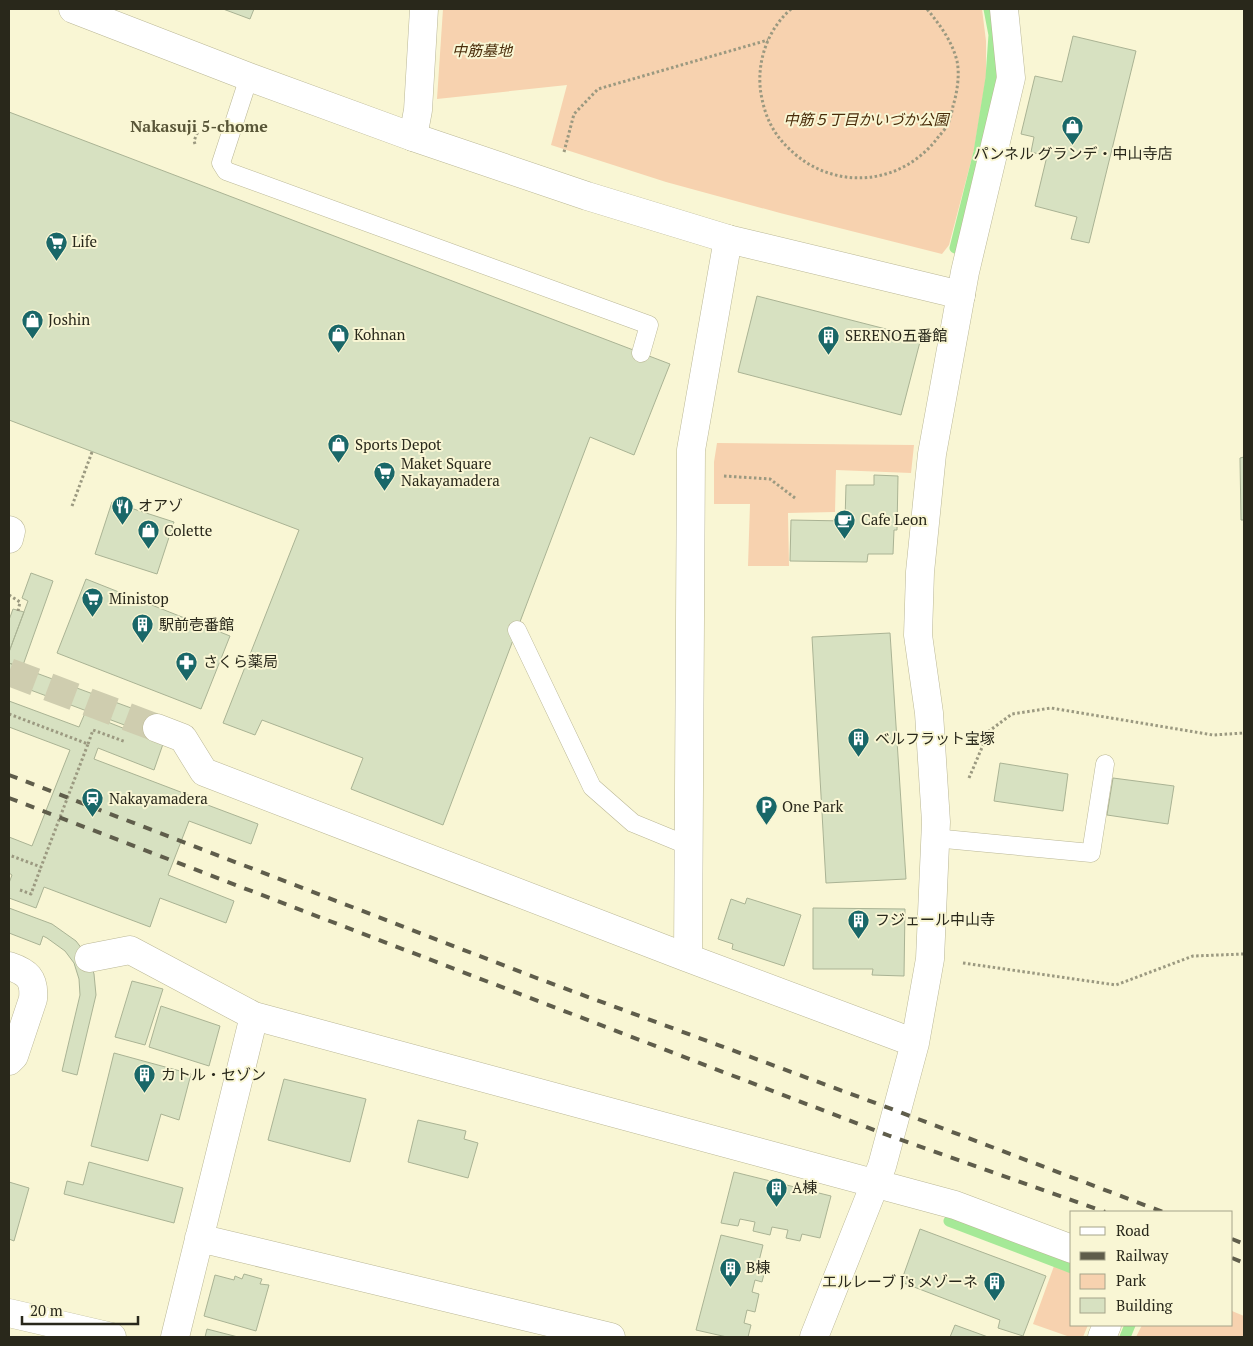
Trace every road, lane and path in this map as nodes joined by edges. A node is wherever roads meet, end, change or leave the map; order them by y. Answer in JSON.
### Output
{"nodes":[{"id":1,"x":73,"y":9,"type":"edge"},
{"id":2,"x":424,"y":9,"type":"edge"},
{"id":3,"x":791,"y":9,"type":"edge"},
{"id":4,"x":928,"y":9,"type":"edge"},
{"id":5,"x":1004,"y":9,"type":"edge"},
{"id":6,"x":768,"y":40,"type":"junction"},
{"id":7,"x":249,"y":77,"type":"junction"},
{"id":8,"x":412,"y":137,"type":"junction"},
{"id":9,"x":563,"y":154,"type":"dead end"},
{"id":10,"x":728,"y":239,"type":"junction"},
{"id":11,"x":961,"y":295,"type":"junction"},
{"id":12,"x":641,"y":353,"type":"dead end"},
{"id":13,"x":92,"y":452,"type":"dead end"},
{"id":14,"x":691,"y":474,"type":"junction"},
{"id":15,"x":795,"y":498,"type":"dead end"},
{"id":16,"x":72,"y":506,"type":"dead end"},
{"id":17,"x":9,"y":530,"type":"edge"},
{"id":18,"x":9,"y":538,"type":"edge"},
{"id":19,"x":9,"y":595,"type":"edge"},
{"id":20,"x":18,"y":611,"type":"dead end"},
{"id":21,"x":517,"y":630,"type":"dead end"},
{"id":22,"x":9,"y":714,"type":"edge"},
{"id":23,"x":157,"y":728,"type":"tunnel mouth"},
{"id":24,"x":1244,"y":733,"type":"edge"},
{"id":25,"x":117,"y":738,"type":"dead end"},
{"id":26,"x":88,"y":744,"type":"junction"},
{"id":27,"x":1105,"y":764,"type":"dead end"},
{"id":28,"x":968,"y":780,"type":"dead end"},
{"id":29,"x":934,"y":838,"type":"junction"},
{"id":30,"x":689,"y":846,"type":"junction"},
{"id":31,"x":9,"y":855,"type":"edge"},
{"id":32,"x":41,"y":867,"type":"junction"},
{"id":33,"x":20,"y":890,"type":"dead end"},
{"id":34,"x":1244,"y":954,"type":"edge"},
{"id":35,"x":89,"y":958,"type":"dead end"},
{"id":36,"x":688,"y":958,"type":"junction"},
{"id":37,"x":930,"y":959,"type":"junction"},
{"id":38,"x":9,"y":966,"type":"edge"},
{"id":39,"x":254,"y":1016,"type":"junction"},
{"id":40,"x":916,"y":1043,"type":"junction"},
{"id":41,"x":10,"y":1057,"type":"edge"},
{"id":42,"x":875,"y":1183,"type":"junction"},
{"id":43,"x":199,"y":1238,"type":"junction"},
{"id":44,"x":1070,"y":1247,"type":"edge"},
{"id":45,"x":9,"y":1313,"type":"edge"},
{"id":46,"x":112,"y":1337,"type":"edge"},
{"id":47,"x":175,"y":1337,"type":"edge"},
{"id":48,"x":611,"y":1337,"type":"edge"},
{"id":49,"x":814,"y":1337,"type":"edge"}],
"edges":[{"from":1,"to":7,"type":"street"},
{"from":2,"to":8,"type":"street"},
{"from":3,"to":6,"type":"path"},
{"from":4,"to":6,"type":"path"},
{"from":5,"to":11,"type":"street"},
{"from":6,"to":9,"type":"path"},
{"from":7,"to":8,"type":"street"},
{"from":7,"to":12,"type":"lane"},
{"from":8,"to":10,"type":"street"},
{"from":10,"to":11,"type":"street"},
{"from":10,"to":14,"type":"street"},
{"from":11,"to":29,"type":"street"},
{"from":13,"to":16,"type":"path"},
{"from":14,"to":15,"type":"path"},
{"from":14,"to":30,"type":"street"},
{"from":17,"to":18,"type":"street"},
{"from":19,"to":20,"type":"path"},
{"from":21,"to":30,"type":"lane"},
{"from":22,"to":26,"type":"path"},
{"from":23,"to":36,"type":"street"},
{"from":24,"to":28,"type":"path"},
{"from":25,"to":26,"type":"path"},
{"from":26,"to":32,"type":"path"},
{"from":27,"to":29,"type":"lane"},
{"from":29,"to":37,"type":"street"},
{"from":30,"to":36,"type":"street"},
{"from":31,"to":32,"type":"path"},
{"from":32,"to":33,"type":"path"},
{"from":34,"to":37,"type":"path"},
{"from":35,"to":39,"type":"street"},
{"from":36,"to":40,"type":"street"},
{"from":37,"to":40,"type":"street"},
{"from":38,"to":41,"type":"street"},
{"from":39,"to":42,"type":"street"},
{"from":39,"to":43,"type":"street"},
{"from":40,"to":42,"type":"street"},
{"from":42,"to":44,"type":"street"},
{"from":42,"to":49,"type":"street"},
{"from":43,"to":47,"type":"street"},
{"from":43,"to":48,"type":"street"},
{"from":45,"to":46,"type":"street"}]}
